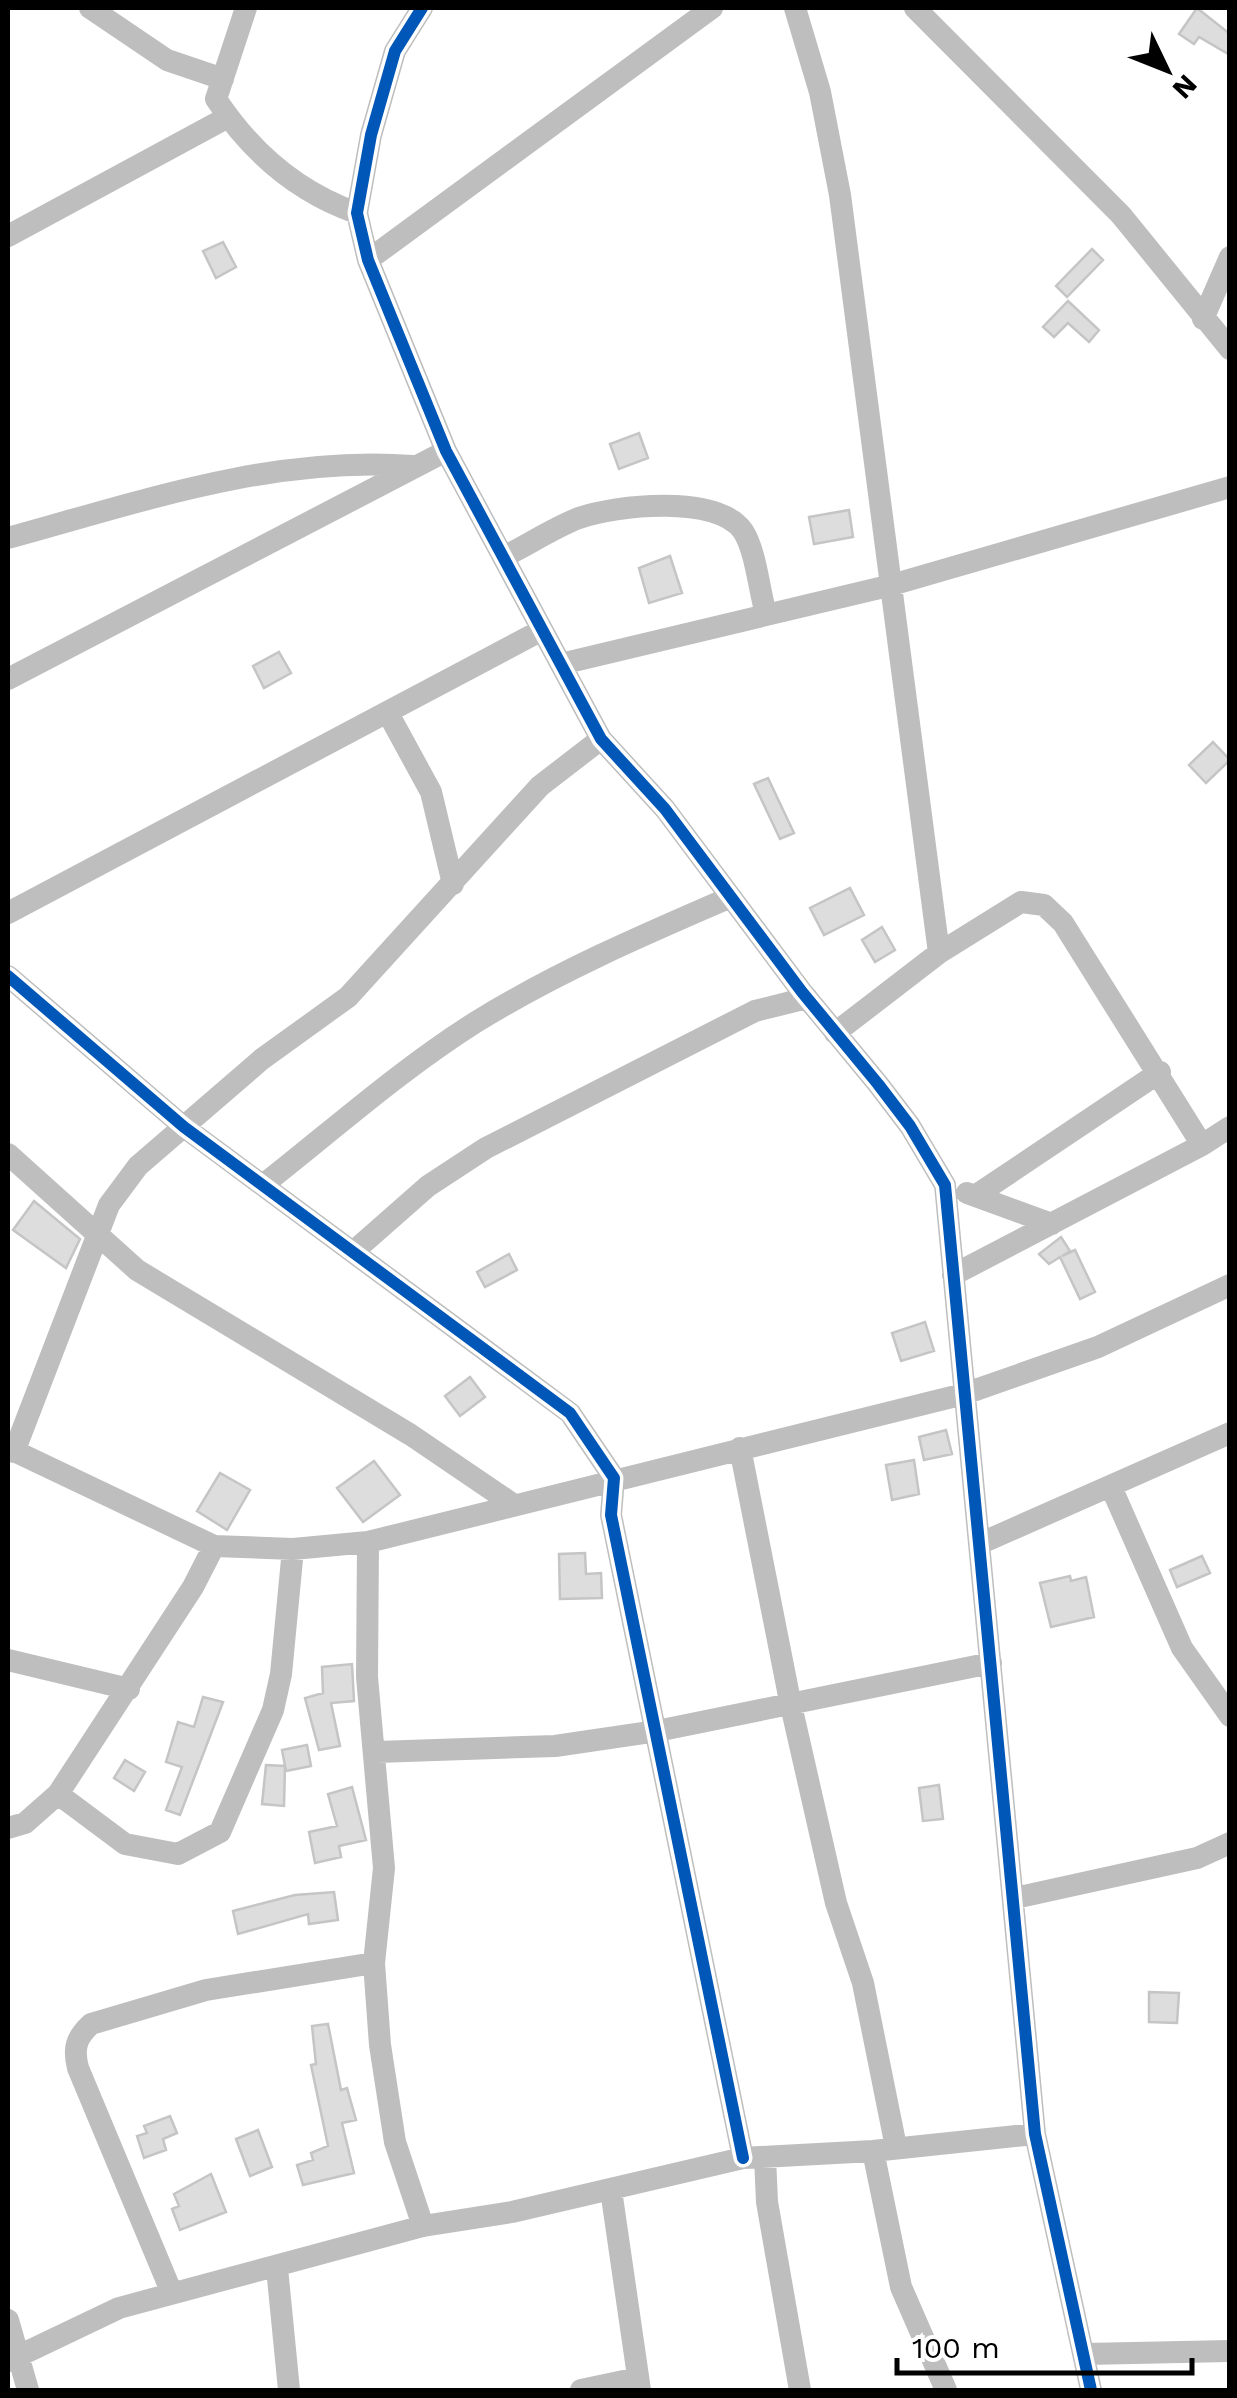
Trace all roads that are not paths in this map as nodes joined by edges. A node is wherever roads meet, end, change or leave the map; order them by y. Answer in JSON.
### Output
{"nodes":[{"id":1,"x":90,"y":8,"type":"edge"},
{"id":2,"x":246,"y":8,"type":"edge"},
{"id":3,"x":422,"y":8,"type":"edge"},
{"id":4,"x":712,"y":8,"type":"edge"},
{"id":5,"x":795,"y":8,"type":"edge"},
{"id":6,"x":915,"y":8,"type":"edge"},
{"id":7,"x":223,"y":80,"type":"junction"},
{"id":8,"x":228,"y":117,"type":"junction"},
{"id":9,"x":357,"y":214,"type":"junction"},
{"id":10,"x":8,"y":236,"type":"edge"},
{"id":11,"x":1230,"y":257,"type":"edge"},
{"id":12,"x":368,"y":260,"type":"junction"},
{"id":13,"x":1203,"y":319,"type":"junction"},
{"id":14,"x":1230,"y":349,"type":"edge"},
{"id":15,"x":446,"y":451,"type":"junction"},
{"id":16,"x":413,"y":466,"type":"junction"},
{"id":17,"x":1230,"y":486,"type":"edge"},
{"id":18,"x":8,"y":538,"type":"edge"},
{"id":19,"x":503,"y":558,"type":"junction"},
{"id":20,"x":888,"y":586,"type":"junction"},
{"id":21,"x":766,"y":614,"type":"junction"},
{"id":22,"x":542,"y":630,"type":"junction"},
{"id":23,"x":561,"y":664,"type":"junction"},
{"id":24,"x":8,"y":678,"type":"edge"},
{"id":25,"x":389,"y":715,"type":"junction"},
{"id":26,"x":601,"y":739,"type":"junction"},
{"id":27,"x":453,"y":884,"type":"junction"},
{"id":28,"x":730,"y":897,"type":"junction"},
{"id":29,"x":8,"y":914,"type":"edge"},
{"id":30,"x":939,"y":953,"type":"junction"},
{"id":31,"x":8,"y":976,"type":"edge"},
{"id":32,"x":807,"y":998,"type":"junction"},
{"id":33,"x":835,"y":1032,"type":"junction"},
{"id":34,"x":1160,"y":1072,"type":"junction"},
{"id":35,"x":184,"y":1127,"type":"junction"},
{"id":36,"x":1230,"y":1127,"type":"edge"},
{"id":37,"x":1202,"y":1146,"type":"junction"},
{"id":38,"x":8,"y":1154,"type":"edge"},
{"id":39,"x":945,"y":1185,"type":"junction"},
{"id":40,"x":263,"y":1186,"type":"junction"},
{"id":41,"x":975,"y":1196,"type":"junction"},
{"id":42,"x":1052,"y":1224,"type":"junction"},
{"id":43,"x":95,"y":1236,"type":"junction"},
{"id":44,"x":353,"y":1252,"type":"junction"},
{"id":45,"x":953,"y":1275,"type":"junction"},
{"id":46,"x":1230,"y":1286,"type":"edge"},
{"id":47,"x":964,"y":1394,"type":"junction"},
{"id":48,"x":1230,"y":1433,"type":"edge"},
{"id":49,"x":740,"y":1448,"type":"junction"},
{"id":50,"x":11,"y":1450,"type":"edge"},
{"id":51,"x":614,"y":1478,"type":"junction"},
{"id":52,"x":1112,"y":1489,"type":"junction"},
{"id":53,"x":514,"y":1505,"type":"junction"},
{"id":54,"x":368,"y":1542,"type":"junction"},
{"id":55,"x":979,"y":1544,"type":"junction"},
{"id":56,"x":214,"y":1546,"type":"junction"},
{"id":57,"x":293,"y":1550,"type":"junction"},
{"id":58,"x":8,"y":1660,"type":"edge"},
{"id":59,"x":991,"y":1662,"type":"junction"},
{"id":60,"x":129,"y":1689,"type":"junction"},
{"id":61,"x":790,"y":1701,"type":"junction"},
{"id":62,"x":1230,"y":1716,"type":"edge"},
{"id":63,"x":657,"y":1731,"type":"junction"},
{"id":64,"x":377,"y":1752,"type":"junction"},
{"id":65,"x":58,"y":1794,"type":"junction"},
{"id":66,"x":8,"y":1828,"type":"edge"},
{"id":67,"x":1230,"y":1844,"type":"edge"},
{"id":68,"x":1016,"y":1898,"type":"junction"},
{"id":69,"x":374,"y":1963,"type":"junction"},
{"id":70,"x":1035,"y":2134,"type":"junction"},
{"id":71,"x":884,"y":2149,"type":"junction"},
{"id":72,"x":754,"y":2157,"type":"junction"},
{"id":73,"x":611,"y":2190,"type":"junction"},
{"id":74,"x":423,"y":2226,"type":"junction"},
{"id":75,"x":277,"y":2268,"type":"junction"},
{"id":76,"x":171,"y":2291,"type":"junction"},
{"id":77,"x":8,"y":2320,"type":"edge"},
{"id":78,"x":1230,"y":2351,"type":"edge"},
{"id":79,"x":1085,"y":2354,"type":"junction"},
{"id":80,"x":13,"y":2359,"type":"edge"},
{"id":81,"x":639,"y":2384,"type":"edge"},
{"id":82,"x":28,"y":2390,"type":"edge"},
{"id":83,"x":289,"y":2390,"type":"edge"},
{"id":84,"x":581,"y":2390,"type":"edge"},
{"id":85,"x":800,"y":2390,"type":"edge"},
{"id":86,"x":946,"y":2390,"type":"edge"},
{"id":87,"x":1091,"y":2390,"type":"edge"}],
"edges":[{"from":1,"to":7,"type":"street"},
{"from":2,"to":7,"type":"street"},
{"from":3,"to":9,"type":"street"},
{"from":4,"to":12,"type":"street"},
{"from":5,"to":20,"type":"street"},
{"from":6,"to":13,"type":"street"},
{"from":7,"to":8,"type":"street"},
{"from":8,"to":9,"type":"street"},
{"from":8,"to":10,"type":"street"},
{"from":9,"to":12,"type":"street"},
{"from":11,"to":13,"type":"street"},
{"from":12,"to":15,"type":"street"},
{"from":13,"to":14,"type":"street"},
{"from":15,"to":16,"type":"street"},
{"from":15,"to":19,"type":"street"},
{"from":16,"to":18,"type":"street"},
{"from":16,"to":24,"type":"street"},
{"from":17,"to":20,"type":"street"},
{"from":19,"to":21,"type":"street"},
{"from":19,"to":22,"type":"street"},
{"from":20,"to":21,"type":"street"},
{"from":20,"to":30,"type":"street"},
{"from":21,"to":23,"type":"street"},
{"from":22,"to":23,"type":"street"},
{"from":22,"to":25,"type":"street"},
{"from":23,"to":26,"type":"street"},
{"from":25,"to":27,"type":"street"},
{"from":25,"to":29,"type":"street"},
{"from":26,"to":27,"type":"street"},
{"from":26,"to":28,"type":"street"},
{"from":27,"to":35,"type":"street"},
{"from":28,"to":32,"type":"street"},
{"from":28,"to":40,"type":"street"},
{"from":30,"to":33,"type":"street"},
{"from":30,"to":34,"type":"street"},
{"from":31,"to":35,"type":"street"},
{"from":32,"to":33,"type":"street"},
{"from":32,"to":44,"type":"street"},
{"from":33,"to":39,"type":"street"},
{"from":34,"to":37,"type":"street"},
{"from":34,"to":41,"type":"street"},
{"from":35,"to":40,"type":"street"},
{"from":35,"to":43,"type":"street"},
{"from":36,"to":37,"type":"street"},
{"from":37,"to":42,"type":"street"},
{"from":38,"to":43,"type":"street"},
{"from":39,"to":41,"type":"street"},
{"from":39,"to":45,"type":"street"},
{"from":40,"to":44,"type":"street"},
{"from":41,"to":42,"type":"street"},
{"from":42,"to":45,"type":"street"},
{"from":43,"to":50,"type":"street"},
{"from":43,"to":53,"type":"street"},
{"from":44,"to":51,"type":"street"},
{"from":45,"to":47,"type":"street"},
{"from":46,"to":47,"type":"street"},
{"from":47,"to":49,"type":"street"},
{"from":47,"to":55,"type":"street"},
{"from":48,"to":52,"type":"street"},
{"from":49,"to":51,"type":"street"},
{"from":49,"to":61,"type":"street"},
{"from":50,"to":56,"type":"street"},
{"from":51,"to":53,"type":"street"},
{"from":51,"to":63,"type":"street"},
{"from":52,"to":55,"type":"street"},
{"from":52,"to":62,"type":"street"},
{"from":53,"to":54,"type":"street"},
{"from":54,"to":57,"type":"street"},
{"from":54,"to":64,"type":"street"},
{"from":55,"to":59,"type":"street"},
{"from":56,"to":57,"type":"street"},
{"from":56,"to":60,"type":"street"},
{"from":57,"to":65,"type":"street"},
{"from":58,"to":60,"type":"street"},
{"from":59,"to":61,"type":"street"},
{"from":59,"to":68,"type":"street"},
{"from":60,"to":65,"type":"street"},
{"from":61,"to":63,"type":"street"},
{"from":61,"to":71,"type":"street"},
{"from":63,"to":64,"type":"street"},
{"from":63,"to":72,"type":"street"},
{"from":64,"to":69,"type":"street"},
{"from":65,"to":66,"type":"street"},
{"from":67,"to":68,"type":"street"},
{"from":68,"to":70,"type":"street"},
{"from":69,"to":74,"type":"street"},
{"from":69,"to":76,"type":"street"},
{"from":70,"to":71,"type":"street"},
{"from":70,"to":79,"type":"street"},
{"from":71,"to":72,"type":"street"},
{"from":71,"to":86,"type":"street"},
{"from":72,"to":73,"type":"street"},
{"from":72,"to":85,"type":"street"},
{"from":73,"to":74,"type":"street"},
{"from":73,"to":81,"type":"street"},
{"from":74,"to":75,"type":"street"},
{"from":75,"to":76,"type":"street"},
{"from":75,"to":83,"type":"street"},
{"from":76,"to":80,"type":"street"},
{"from":77,"to":80,"type":"street"},
{"from":78,"to":79,"type":"street"},
{"from":79,"to":87,"type":"street"},
{"from":80,"to":82,"type":"street"},
{"from":81,"to":84,"type":"street"}]}
